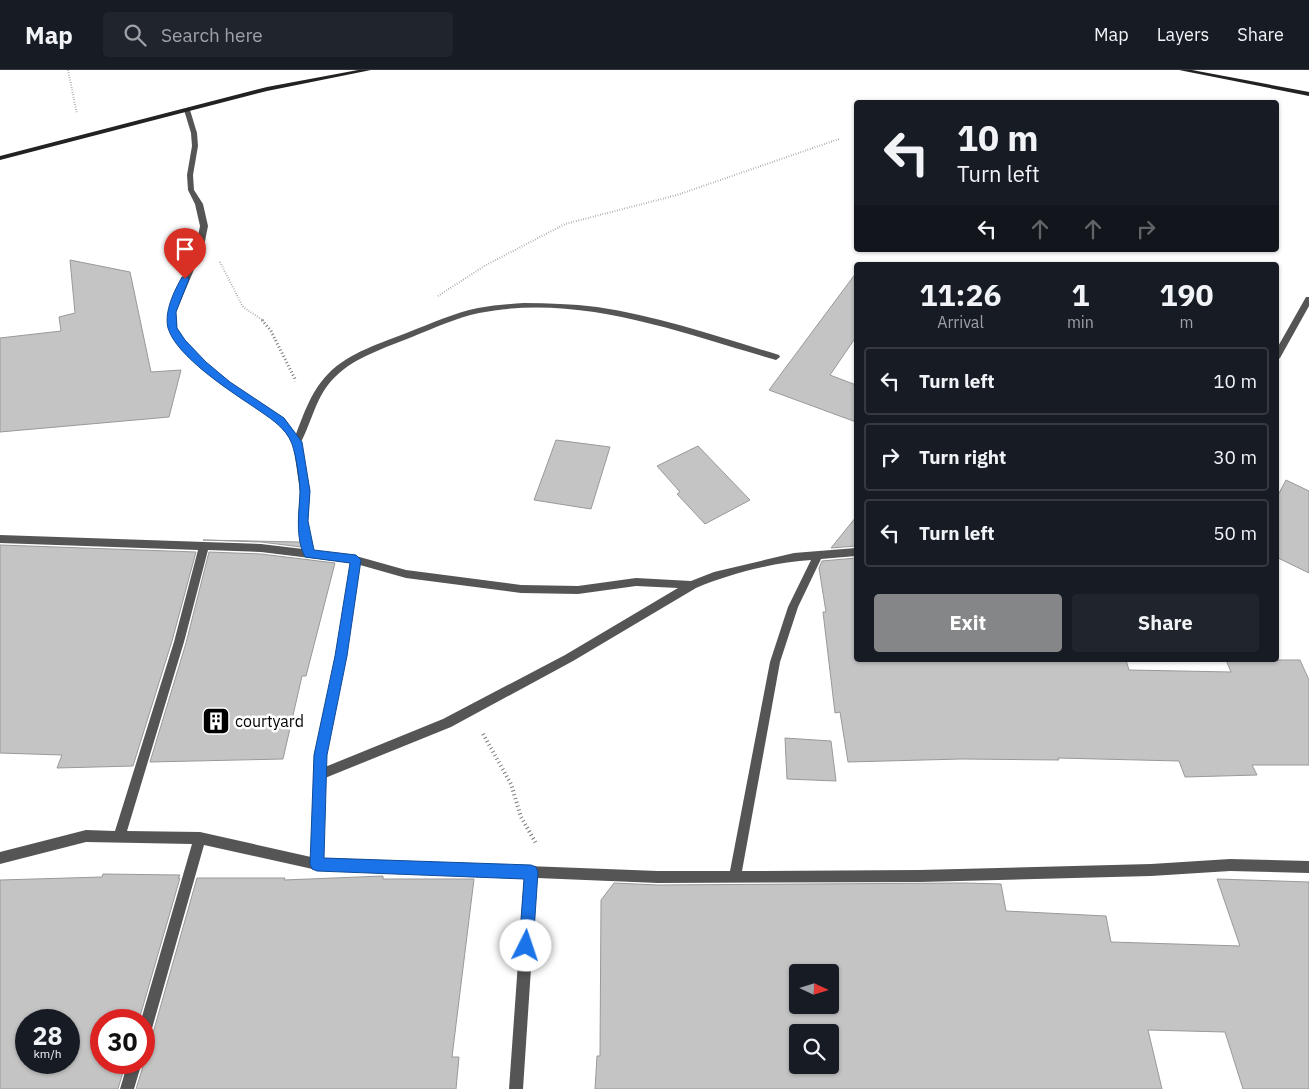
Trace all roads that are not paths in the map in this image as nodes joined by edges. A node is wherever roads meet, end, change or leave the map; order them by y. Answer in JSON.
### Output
{"nodes":[{"id":1,"x":368,"y":70,"type":"edge"},
{"id":2,"x":1182,"y":70,"type":"edge"},
{"id":3,"x":1309,"y":94,"type":"edge"},
{"id":4,"x":187,"y":110,"type":"junction"},
{"id":5,"x":0,"y":158,"type":"edge"},
{"id":6,"x":1309,"y":299,"type":"edge"},
{"id":7,"x":1279,"y":353,"type":"edge"},
{"id":8,"x":776,"y":357,"type":"dead end"},
{"id":9,"x":296,"y":442,"type":"junction"},
{"id":10,"x":0,"y":539,"type":"edge"},
{"id":11,"x":204,"y":546,"type":"junction"},
{"id":12,"x":854,"y":552,"type":"edge"},
{"id":13,"x":309,"y":554,"type":"junction"},
{"id":14,"x":818,"y":555,"type":"junction"},
{"id":15,"x":356,"y":560,"type":"junction"},
{"id":16,"x":692,"y":585,"type":"junction"},
{"id":17,"x":321,"y":774,"type":"junction"},
{"id":18,"x":120,"y":837,"type":"junction"},
{"id":19,"x":200,"y":838,"type":"junction"},
{"id":20,"x":0,"y":858,"type":"edge"},
{"id":21,"x":317,"y":864,"type":"junction"},
{"id":22,"x":1309,"y":867,"type":"edge"},
{"id":23,"x":531,"y":872,"type":"junction"},
{"id":24,"x":734,"y":876,"type":"junction"},
{"id":25,"x":151,"y":1009,"type":"edge"},
{"id":26,"x":131,"y":1074,"type":"edge"},
{"id":27,"x":127,"y":1089,"type":"edge"},
{"id":28,"x":516,"y":1089,"type":"edge"}],
"edges":[{"from":1,"to":4,"type":"street"},
{"from":2,"to":3,"type":"street"},
{"from":4,"to":5,"type":"street"},
{"from":4,"to":9,"type":"street"},
{"from":6,"to":7,"type":"street"},
{"from":8,"to":9,"type":"street"},
{"from":9,"to":13,"type":"street"},
{"from":10,"to":11,"type":"street"},
{"from":11,"to":13,"type":"street"},
{"from":11,"to":18,"type":"street"},
{"from":12,"to":14,"type":"street"},
{"from":13,"to":15,"type":"street"},
{"from":14,"to":16,"type":"street"},
{"from":14,"to":24,"type":"street"},
{"from":15,"to":16,"type":"street"},
{"from":15,"to":17,"type":"street"},
{"from":16,"to":17,"type":"street"},
{"from":17,"to":21,"type":"street"},
{"from":18,"to":19,"type":"street"},
{"from":18,"to":20,"type":"street"},
{"from":19,"to":21,"type":"street"},
{"from":19,"to":25,"type":"street"},
{"from":21,"to":23,"type":"street"},
{"from":22,"to":24,"type":"street"},
{"from":23,"to":24,"type":"street"},
{"from":23,"to":28,"type":"street"},
{"from":26,"to":27,"type":"street"}]}
